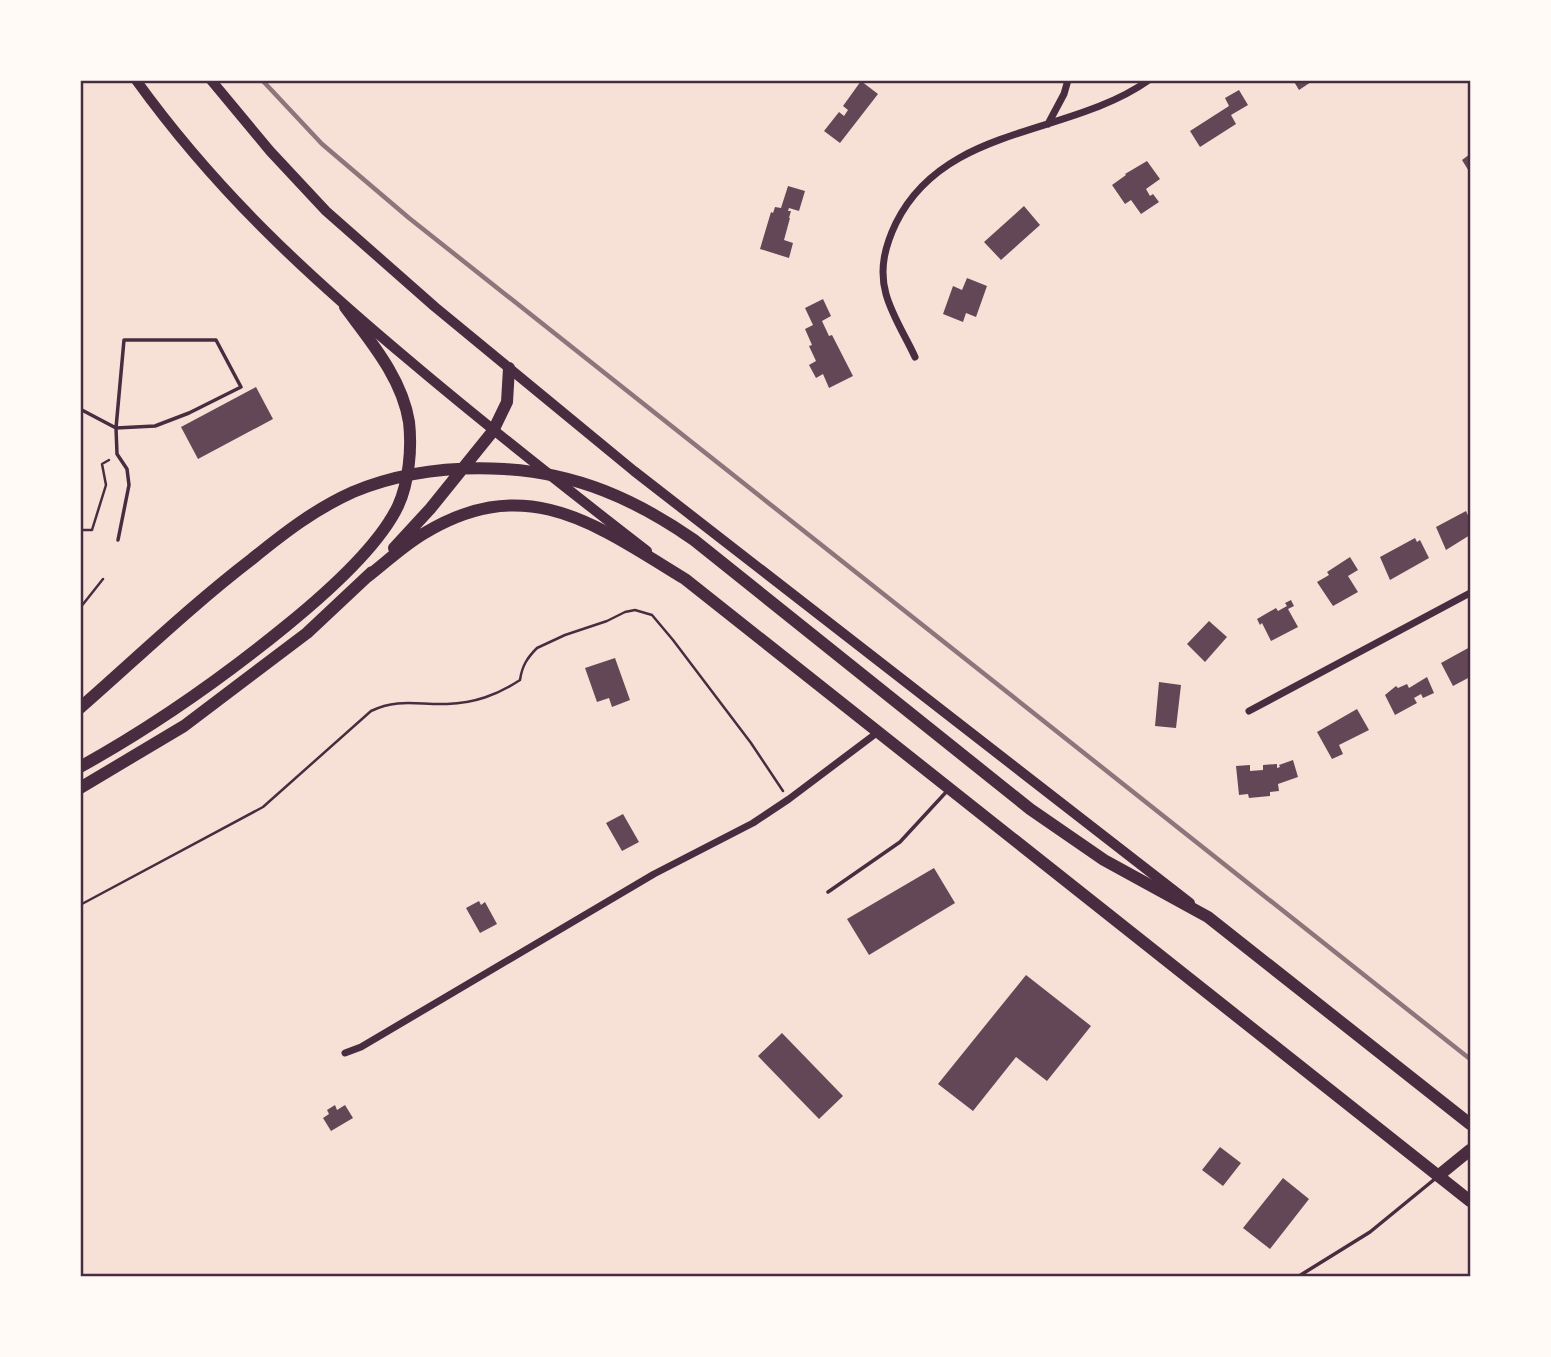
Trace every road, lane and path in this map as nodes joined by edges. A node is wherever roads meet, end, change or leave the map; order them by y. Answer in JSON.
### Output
{"nodes":[{"id":1,"x":136,"y":80,"type":"edge"},
{"id":2,"x":211,"y":80,"type":"edge"},
{"id":3,"x":1068,"y":80,"type":"edge"},
{"id":4,"x":1149,"y":80,"type":"edge"},
{"id":5,"x":1048,"y":124,"type":"junction"},
{"id":6,"x":345,"y":307,"type":"junction"},
{"id":7,"x":915,"y":357,"type":"dead end"},
{"id":8,"x":509,"y":368,"type":"junction"},
{"id":9,"x":80,"y":409,"type":"edge"},
{"id":10,"x":116,"y":428,"type":"junction"},
{"id":11,"x":493,"y":431,"type":"junction"},
{"id":12,"x":102,"y":464,"type":"dead end"},
{"id":13,"x":80,"y":530,"type":"edge"},
{"id":14,"x":118,"y":540,"type":"dead end"},
{"id":15,"x":367,"y":577,"type":"junction"},
{"id":16,"x":103,"y":579,"type":"dead end"},
{"id":17,"x":685,"y":579,"type":"junction"},
{"id":18,"x":1471,"y":593,"type":"edge"},
{"id":19,"x":80,"y":608,"type":"edge"},
{"id":20,"x":80,"y":708,"type":"edge"},
{"id":21,"x":1249,"y":711,"type":"dead end"},
{"id":22,"x":878,"y":733,"type":"junction"},
{"id":23,"x":80,"y":767,"type":"edge"},
{"id":24,"x":80,"y":788,"type":"edge"},
{"id":25,"x":949,"y":789,"type":"junction"},
{"id":26,"x":789,"y":800,"type":"junction"},
{"id":27,"x":828,"y":892,"type":"dead end"},
{"id":28,"x":80,"y":905,"type":"edge"},
{"id":29,"x":1208,"y":917,"type":"junction"},
{"id":30,"x":345,"y":1053,"type":"dead end"},
{"id":31,"x":1471,"y":1124,"type":"edge"},
{"id":32,"x":1471,"y":1150,"type":"edge"},
{"id":33,"x":1438,"y":1176,"type":"junction"},
{"id":34,"x":1471,"y":1201,"type":"edge"},
{"id":35,"x":1299,"y":1276,"type":"edge"}],
"edges":[{"from":1,"to":6,"type":"main road"},
{"from":2,"to":8,"type":"main road"},
{"from":3,"to":5,"type":"street"},
{"from":4,"to":5,"type":"street"},
{"from":5,"to":7,"type":"street"},
{"from":6,"to":11,"type":"main road"},
{"from":6,"to":23,"type":"highway"},
{"from":8,"to":11,"type":"highway"},
{"from":8,"to":29,"type":"main road"},
{"from":9,"to":10,"type":"lane"},
{"from":10,"to":10,"type":"lane"},
{"from":10,"to":14,"type":"lane"},
{"from":11,"to":15,"type":"highway"},
{"from":11,"to":17,"type":"main road"},
{"from":12,"to":13,"type":"path"},
{"from":15,"to":17,"type":"highway"},
{"from":15,"to":24,"type":"highway"},
{"from":16,"to":19,"type":"path"},
{"from":17,"to":22,"type":"highway"},
{"from":18,"to":21,"type":"street"},
{"from":20,"to":29,"type":"highway"},
{"from":22,"to":25,"type":"highway"},
{"from":22,"to":26,"type":"street"},
{"from":25,"to":27,"type":"lane"},
{"from":25,"to":33,"type":"highway"},
{"from":26,"to":28,"type":"path"},
{"from":26,"to":30,"type":"street"},
{"from":29,"to":31,"type":"highway"},
{"from":32,"to":33,"type":"highway"},
{"from":33,"to":34,"type":"highway"},
{"from":33,"to":35,"type":"lane"}]}
